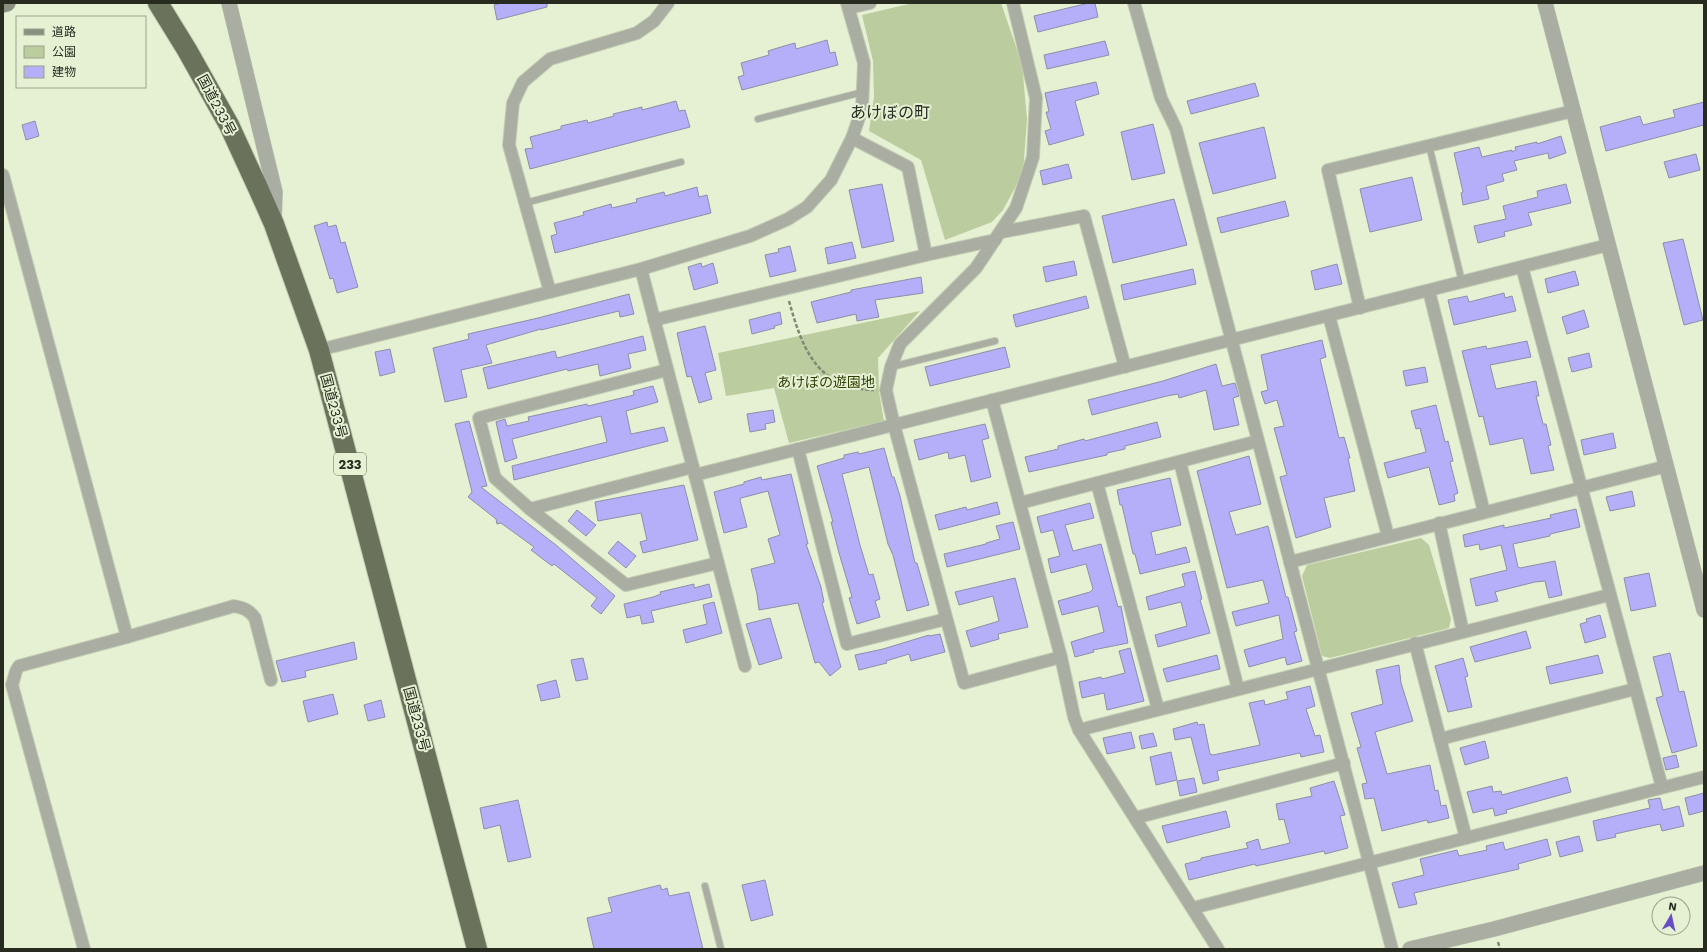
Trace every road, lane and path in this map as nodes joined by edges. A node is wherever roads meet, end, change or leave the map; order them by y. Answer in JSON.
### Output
{"nodes":[{"id":1,"x":7,"y":3,"type":"edge"},
{"id":2,"x":158,"y":3,"type":"edge"},
{"id":3,"x":229,"y":3,"type":"edge"},
{"id":4,"x":668,"y":3,"type":"edge"},
{"id":5,"x":870,"y":3,"type":"edge"},
{"id":6,"x":1013,"y":3,"type":"edge"},
{"id":7,"x":1134,"y":3,"type":"edge"},
{"id":8,"x":1545,"y":3,"type":"edge"},
{"id":9,"x":3,"y":4,"type":"edge"},
{"id":10,"x":848,"y":6,"type":"edge"},
{"id":11,"x":863,"y":92,"type":"junction"},
{"id":12,"x":1573,"y":110,"type":"junction"},
{"id":13,"x":758,"y":119,"type":"dead end"},
{"id":14,"x":852,"y":138,"type":"junction"},
{"id":15,"x":1429,"y":145,"type":"junction"},
{"id":16,"x":681,"y":162,"type":"dead end"},
{"id":17,"x":3,"y":175,"type":"edge"},
{"id":18,"x":525,"y":203,"type":"junction"},
{"id":19,"x":274,"y":224,"type":"junction"},
{"id":20,"x":998,"y":236,"type":"junction"},
{"id":21,"x":1608,"y":245,"type":"junction"},
{"id":22,"x":926,"y":255,"type":"junction"},
{"id":23,"x":1522,"y":267,"type":"junction"},
{"id":24,"x":641,"y":269,"type":"junction"},
{"id":25,"x":1462,"y":282,"type":"junction"},
{"id":26,"x":785,"y":289,"type":"junction"},
{"id":27,"x":1429,"y":290,"type":"junction"},
{"id":28,"x":550,"y":292,"type":"junction"},
{"id":29,"x":1360,"y":308,"type":"junction"},
{"id":30,"x":1329,"y":316,"type":"junction"},
{"id":31,"x":654,"y":320,"type":"junction"},
{"id":32,"x":1232,"y":340,"type":"junction"},
{"id":33,"x":995,"y":341,"type":"dead end"},
{"id":34,"x":319,"y":350,"type":"junction"},
{"id":35,"x":891,"y":367,"type":"junction"},
{"id":36,"x":1125,"y":367,"type":"junction"},
{"id":37,"x":668,"y":370,"type":"junction"},
{"id":38,"x":886,"y":390,"type":"junction"},
{"id":39,"x":992,"y":400,"type":"junction"},
{"id":40,"x":894,"y":425,"type":"junction"},
{"id":41,"x":1258,"y":441,"type":"junction"},
{"id":42,"x":798,"y":449,"type":"junction"},
{"id":43,"x":1180,"y":462,"type":"junction"},
{"id":44,"x":1667,"y":466,"type":"junction"},
{"id":45,"x":694,"y":471,"type":"junction"},
{"id":46,"x":1097,"y":483,"type":"junction"},
{"id":47,"x":1581,"y":488,"type":"junction"},
{"id":48,"x":1020,"y":503,"type":"junction"},
{"id":49,"x":530,"y":509,"type":"junction"},
{"id":50,"x":1484,"y":512,"type":"junction"},
{"id":51,"x":1439,"y":523,"type":"junction"},
{"id":52,"x":1388,"y":536,"type":"junction"},
{"id":53,"x":1290,"y":562,"type":"junction"},
{"id":54,"x":718,"y":563,"type":"junction"},
{"id":55,"x":1609,"y":595,"type":"junction"},
{"id":56,"x":1704,"y":610,"type":"edge"},
{"id":57,"x":946,"y":619,"type":"junction"},
{"id":58,"x":1463,"y":632,"type":"junction"},
{"id":59,"x":127,"y":636,"type":"junction"},
{"id":60,"x":1415,"y":643,"type":"junction"},
{"id":61,"x":1061,"y":657,"type":"junction"},
{"id":62,"x":745,"y":666,"type":"dead end"},
{"id":63,"x":1318,"y":668,"type":"junction"},
{"id":64,"x":271,"y":680,"type":"dead end"},
{"id":65,"x":1238,"y":689,"type":"junction"},
{"id":66,"x":1635,"y":689,"type":"junction"},
{"id":67,"x":1158,"y":709,"type":"junction"},
{"id":68,"x":1079,"y":730,"type":"junction"},
{"id":69,"x":1440,"y":739,"type":"junction"},
{"id":70,"x":1344,"y":763,"type":"junction"},
{"id":71,"x":1704,"y":777,"type":"edge"},
{"id":72,"x":1662,"y":787,"type":"junction"},
{"id":73,"x":1135,"y":818,"type":"junction"},
{"id":74,"x":1466,"y":838,"type":"junction"},
{"id":75,"x":1368,"y":863,"type":"junction"},
{"id":76,"x":1704,"y":873,"type":"edge"},
{"id":77,"x":705,"y":886,"type":"dead end"},
{"id":78,"x":1193,"y":908,"type":"junction"},
{"id":79,"x":84,"y":949,"type":"edge"},
{"id":80,"x":477,"y":949,"type":"edge"},
{"id":81,"x":721,"y":949,"type":"edge"},
{"id":82,"x":1218,"y":949,"type":"edge"},
{"id":83,"x":1392,"y":949,"type":"edge"},
{"id":84,"x":1410,"y":949,"type":"edge"}],
"edges":[{"from":1,"to":9,"type":"main road"},
{"from":2,"to":19,"type":"highway","name":"国道233号","number":"233"},
{"from":3,"to":19,"type":"street"},
{"from":4,"to":18,"type":"street"},
{"from":5,"to":10,"type":"street"},
{"from":6,"to":20,"type":"street"},
{"from":7,"to":32,"type":"street"},
{"from":8,"to":12,"type":"street"},
{"from":10,"to":11,"type":"street"},
{"from":11,"to":13,"type":"lane"},
{"from":11,"to":14,"type":"street"},
{"from":12,"to":15,"type":"street"},
{"from":12,"to":21,"type":"street"},
{"from":14,"to":22,"type":"street"},
{"from":14,"to":24,"type":"street"},
{"from":15,"to":25,"type":"lane"},
{"from":15,"to":29,"type":"street"},
{"from":16,"to":18,"type":"lane"},
{"from":17,"to":59,"type":"street"},
{"from":18,"to":28,"type":"street"},
{"from":19,"to":34,"type":"highway","name":"国道233号","number":"233"},
{"from":20,"to":22,"type":"street"},
{"from":20,"to":35,"type":"street"},
{"from":20,"to":36,"type":"street"},
{"from":21,"to":23,"type":"street"},
{"from":21,"to":44,"type":"street"},
{"from":22,"to":26,"type":"street"},
{"from":23,"to":25,"type":"street"},
{"from":23,"to":47,"type":"street"},
{"from":24,"to":28,"type":"street"},
{"from":24,"to":31,"type":"street"},
{"from":25,"to":27,"type":"street"},
{"from":26,"to":31,"type":"street"},
{"from":26,"to":38,"type":"path"},
{"from":27,"to":29,"type":"street"},
{"from":27,"to":50,"type":"street"},
{"from":28,"to":34,"type":"street"},
{"from":29,"to":30,"type":"street"},
{"from":30,"to":32,"type":"street"},
{"from":30,"to":52,"type":"street"},
{"from":31,"to":37,"type":"street"},
{"from":32,"to":36,"type":"street"},
{"from":32,"to":41,"type":"street"},
{"from":33,"to":35,"type":"lane"},
{"from":34,"to":80,"type":"highway","name":"国道233号","number":"233"},
{"from":35,"to":38,"type":"street"},
{"from":36,"to":39,"type":"street"},
{"from":37,"to":45,"type":"street"},
{"from":37,"to":49,"type":"street"},
{"from":38,"to":40,"type":"street"},
{"from":39,"to":40,"type":"street"},
{"from":39,"to":48,"type":"street"},
{"from":40,"to":42,"type":"street"},
{"from":40,"to":57,"type":"street"},
{"from":41,"to":43,"type":"street"},
{"from":41,"to":53,"type":"street"},
{"from":42,"to":45,"type":"street"},
{"from":42,"to":57,"type":"street"},
{"from":43,"to":46,"type":"street"},
{"from":43,"to":65,"type":"street"},
{"from":44,"to":47,"type":"street"},
{"from":44,"to":56,"type":"street"},
{"from":45,"to":49,"type":"street"},
{"from":45,"to":54,"type":"street"},
{"from":46,"to":48,"type":"street"},
{"from":46,"to":67,"type":"street"},
{"from":47,"to":50,"type":"street"},
{"from":47,"to":55,"type":"street"},
{"from":48,"to":61,"type":"street"},
{"from":49,"to":54,"type":"street"},
{"from":50,"to":51,"type":"street"},
{"from":51,"to":52,"type":"street"},
{"from":51,"to":58,"type":"street"},
{"from":52,"to":53,"type":"street"},
{"from":53,"to":63,"type":"street"},
{"from":54,"to":62,"type":"street"},
{"from":55,"to":58,"type":"street"},
{"from":55,"to":66,"type":"street"},
{"from":57,"to":61,"type":"street"},
{"from":58,"to":60,"type":"street"},
{"from":59,"to":64,"type":"street"},
{"from":59,"to":79,"type":"street"},
{"from":60,"to":63,"type":"street"},
{"from":60,"to":69,"type":"street"},
{"from":61,"to":68,"type":"street"},
{"from":63,"to":65,"type":"street"},
{"from":63,"to":70,"type":"street"},
{"from":65,"to":67,"type":"street"},
{"from":66,"to":69,"type":"street"},
{"from":66,"to":72,"type":"street"},
{"from":67,"to":68,"type":"street"},
{"from":68,"to":73,"type":"street"},
{"from":69,"to":74,"type":"street"},
{"from":70,"to":73,"type":"street"},
{"from":70,"to":75,"type":"street"},
{"from":71,"to":72,"type":"street"},
{"from":72,"to":74,"type":"street"},
{"from":73,"to":78,"type":"street"},
{"from":74,"to":75,"type":"street"},
{"from":75,"to":78,"type":"street"},
{"from":75,"to":83,"type":"street"},
{"from":76,"to":84,"type":"street"},
{"from":77,"to":81,"type":"lane"},
{"from":78,"to":82,"type":"street"}]}
